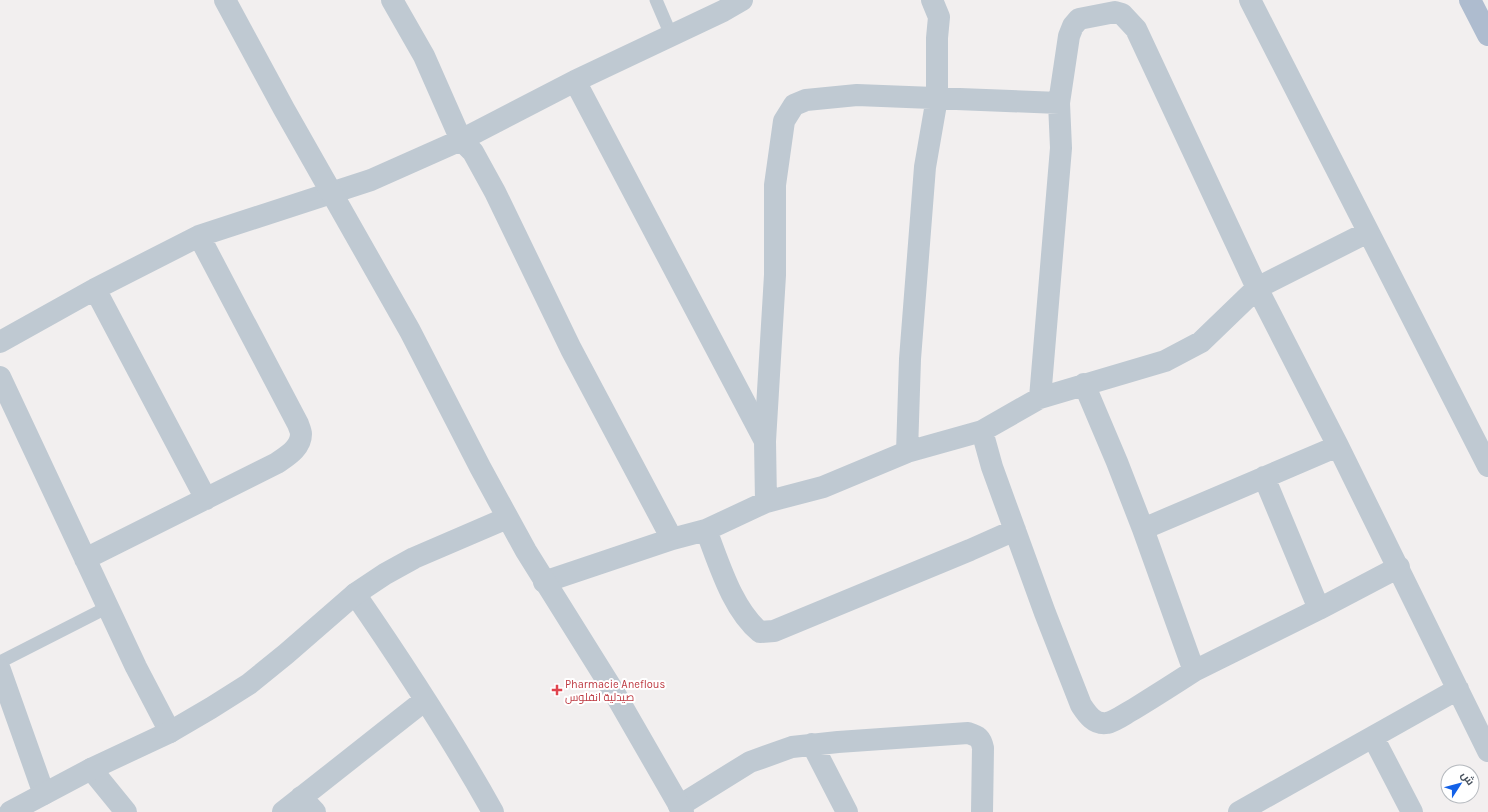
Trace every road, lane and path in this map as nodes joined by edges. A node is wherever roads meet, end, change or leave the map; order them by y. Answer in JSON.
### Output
{"nodes":[{"id":1,"x":225,"y":0,"type":"edge"},
{"id":2,"x":656,"y":0,"type":"edge"},
{"id":3,"x":742,"y":0,"type":"edge"},
{"id":4,"x":932,"y":0,"type":"edge"},
{"id":5,"x":1250,"y":0,"type":"edge"},
{"id":6,"x":1470,"y":0,"type":"edge"},
{"id":7,"x":398,"y":2,"type":"edge"},
{"id":8,"x":671,"y":35,"type":"junction"},
{"id":9,"x":1488,"y":35,"type":"edge"},
{"id":10,"x":575,"y":82,"type":"junction"},
{"id":11,"x":938,"y":98,"type":"junction"},
{"id":12,"x":1059,"y":103,"type":"junction"},
{"id":13,"x":461,"y":140,"type":"junction"},
{"id":14,"x":331,"y":192,"type":"junction"},
{"id":15,"x":1368,"y":232,"type":"junction"},
{"id":16,"x":199,"y":236,"type":"junction"},
{"id":17,"x":1257,"y":288,"type":"junction"},
{"id":18,"x":95,"y":289,"type":"junction"},
{"id":19,"x":0,"y":342,"type":"edge"},
{"id":20,"x":0,"y":377,"type":"edge"},
{"id":21,"x":1084,"y":384,"type":"junction"},
{"id":22,"x":1040,"y":398,"type":"junction"},
{"id":23,"x":5,"y":399,"type":"edge"},
{"id":24,"x":982,"y":431,"type":"junction"},
{"id":25,"x":765,"y":441,"type":"junction"},
{"id":26,"x":1338,"y":446,"type":"junction"},
{"id":27,"x":907,"y":452,"type":"junction"},
{"id":28,"x":1488,"y":466,"type":"edge"},
{"id":29,"x":1264,"y":477,"type":"junction"},
{"id":30,"x":206,"y":499,"type":"junction"},
{"id":31,"x":766,"y":502,"type":"junction"},
{"id":32,"x":507,"y":518,"type":"junction"},
{"id":33,"x":1143,"y":529,"type":"junction"},
{"id":34,"x":706,"y":530,"type":"junction"},
{"id":35,"x":1015,"y":530,"type":"junction"},
{"id":36,"x":672,"y":539,"type":"junction"},
{"id":37,"x":85,"y":559,"type":"junction"},
{"id":38,"x":1399,"y":567,"type":"junction"},
{"id":39,"x":544,"y":582,"type":"junction"},
{"id":40,"x":355,"y":594,"type":"junction"},
{"id":41,"x":108,"y":607,"type":"junction"},
{"id":42,"x":1319,"y":609,"type":"junction"},
{"id":43,"x":0,"y":662,"type":"edge"},
{"id":44,"x":0,"y":670,"type":"edge"},
{"id":45,"x":1194,"y":670,"type":"junction"},
{"id":46,"x":1458,"y":689,"type":"junction"},
{"id":47,"x":425,"y":700,"type":"junction"},
{"id":48,"x":170,"y":732,"type":"junction"},
{"id":49,"x":1373,"y":737,"type":"junction"},
{"id":50,"x":812,"y":744,"type":"junction"},
{"id":51,"x":1488,"y":751,"type":"edge"},
{"id":52,"x":91,"y":769,"type":"junction"},
{"id":53,"x":44,"y":794,"type":"junction"},
{"id":54,"x":308,"y":804,"type":"edge"},
{"id":55,"x":681,"y":809,"type":"edge"},
{"id":56,"x":10,"y":812,"type":"edge"},
{"id":57,"x":126,"y":812,"type":"edge"},
{"id":58,"x":283,"y":812,"type":"edge"},
{"id":59,"x":493,"y":812,"type":"edge"},
{"id":60,"x":847,"y":812,"type":"edge"},
{"id":61,"x":982,"y":812,"type":"edge"},
{"id":62,"x":1239,"y":812,"type":"edge"},
{"id":63,"x":1412,"y":812,"type":"edge"}],
"edges":[{"from":1,"to":14,"type":"street"},
{"from":2,"to":8,"type":"lane"},
{"from":3,"to":8,"type":"street"},
{"from":4,"to":11,"type":"street"},
{"from":5,"to":15,"type":"street"},
{"from":6,"to":9,"type":"main road"},
{"from":7,"to":13,"type":"street"},
{"from":8,"to":10,"type":"street"},
{"from":10,"to":13,"type":"street"},
{"from":10,"to":25,"type":"street"},
{"from":11,"to":12,"type":"street"},
{"from":11,"to":25,"type":"street"},
{"from":11,"to":27,"type":"street"},
{"from":12,"to":17,"type":"street"},
{"from":12,"to":22,"type":"street"},
{"from":13,"to":14,"type":"street"},
{"from":13,"to":36,"type":"street"},
{"from":14,"to":16,"type":"street"},
{"from":14,"to":32,"type":"street"},
{"from":15,"to":17,"type":"street"},
{"from":15,"to":28,"type":"street"},
{"from":16,"to":18,"type":"street"},
{"from":16,"to":30,"type":"street"},
{"from":17,"to":21,"type":"street"},
{"from":17,"to":26,"type":"street"},
{"from":18,"to":19,"type":"street"},
{"from":18,"to":30,"type":"street"},
{"from":20,"to":23,"type":"street"},
{"from":21,"to":22,"type":"street"},
{"from":21,"to":33,"type":"street"},
{"from":22,"to":24,"type":"street"},
{"from":23,"to":37,"type":"street"},
{"from":24,"to":27,"type":"street"},
{"from":24,"to":35,"type":"street"},
{"from":25,"to":31,"type":"street"},
{"from":26,"to":29,"type":"street"},
{"from":26,"to":38,"type":"street"},
{"from":27,"to":31,"type":"street"},
{"from":29,"to":33,"type":"street"},
{"from":29,"to":42,"type":"street"},
{"from":30,"to":37,"type":"street"},
{"from":31,"to":34,"type":"street"},
{"from":32,"to":39,"type":"street"},
{"from":32,"to":40,"type":"street"},
{"from":33,"to":45,"type":"street"},
{"from":34,"to":35,"type":"street"},
{"from":34,"to":36,"type":"street"},
{"from":35,"to":45,"type":"street"},
{"from":36,"to":39,"type":"street"},
{"from":37,"to":41,"type":"street"},
{"from":38,"to":42,"type":"street"},
{"from":38,"to":46,"type":"street"},
{"from":39,"to":55,"type":"street"},
{"from":40,"to":47,"type":"street"},
{"from":40,"to":48,"type":"street"},
{"from":41,"to":43,"type":"lane"},
{"from":41,"to":48,"type":"street"},
{"from":42,"to":45,"type":"street"},
{"from":44,"to":53,"type":"street"},
{"from":46,"to":49,"type":"street"},
{"from":46,"to":51,"type":"street"},
{"from":47,"to":54,"type":"street"},
{"from":47,"to":59,"type":"street"},
{"from":48,"to":52,"type":"street"},
{"from":49,"to":62,"type":"street"},
{"from":49,"to":63,"type":"street"},
{"from":50,"to":55,"type":"street"},
{"from":50,"to":60,"type":"street"},
{"from":50,"to":61,"type":"street"},
{"from":52,"to":53,"type":"street"},
{"from":52,"to":57,"type":"street"},
{"from":53,"to":56,"type":"street"},
{"from":54,"to":58,"type":"street"}]}
